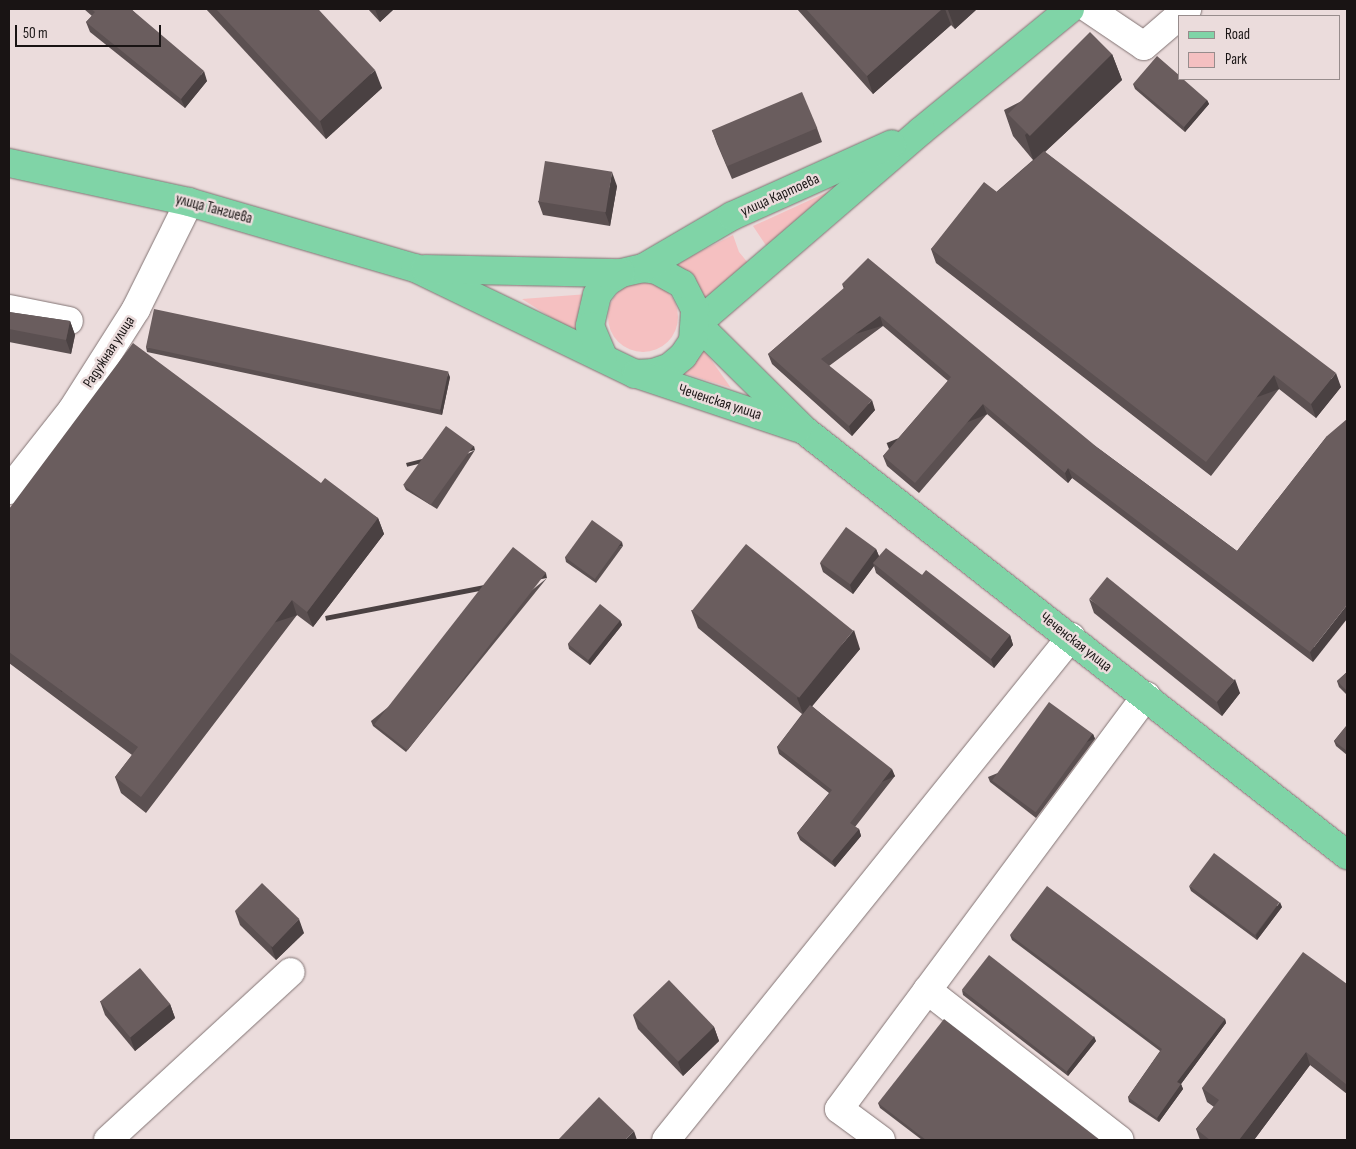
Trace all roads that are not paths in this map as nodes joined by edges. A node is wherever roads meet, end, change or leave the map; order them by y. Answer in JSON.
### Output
{"nodes":[{"id":1,"x":1070,"y":9,"type":"edge"},
{"id":2,"x":1089,"y":9,"type":"edge"},
{"id":3,"x":1178,"y":17,"type":"edge"},
{"id":4,"x":921,"y":131,"type":"junction"},
{"id":5,"x":9,"y":163,"type":"edge"},
{"id":6,"x":189,"y":202,"type":"junction"},
{"id":7,"x":415,"y":268,"type":"junction"},
{"id":8,"x":632,"y":270,"type":"junction"},
{"id":9,"x":9,"y":309,"type":"edge"},
{"id":10,"x":69,"y":321,"type":"edge"},
{"id":11,"x":696,"y":324,"type":"junction"},
{"id":12,"x":603,"y":356,"type":"junction"},
{"id":13,"x":635,"y":374,"type":"junction"},
{"id":14,"x":804,"y":430,"type":"junction"},
{"id":15,"x":9,"y":490,"type":"edge"},
{"id":16,"x":1071,"y":637,"type":"junction"},
{"id":17,"x":1146,"y":696,"type":"junction"},
{"id":18,"x":1347,"y":856,"type":"edge"},
{"id":19,"x":291,"y":972,"type":"dead end"},
{"id":20,"x":927,"y":990,"type":"junction"},
{"id":21,"x":108,"y":1140,"type":"edge"},
{"id":22,"x":666,"y":1140,"type":"edge"},
{"id":23,"x":881,"y":1140,"type":"edge"},
{"id":24,"x":1120,"y":1140,"type":"edge"}],
"edges":[{"from":1,"to":4,"type":"main road","name":"улица Картоева"},
{"from":2,"to":3,"type":"street"},
{"from":4,"to":8,"type":"main road","name":"улица Картоева"},
{"from":4,"to":11,"type":"main road","name":"улица Картоева"},
{"from":5,"to":6,"type":"main road","name":"улица Тангиева"},
{"from":6,"to":7,"type":"main road","name":"улица Тангиева"},
{"from":6,"to":15,"type":"street","name":"Радужная улица"},
{"from":7,"to":8,"type":"main road"},
{"from":7,"to":12,"type":"main road"},
{"from":8,"to":11,"type":"main road"},
{"from":8,"to":12,"type":"main road"},
{"from":9,"to":10,"type":"street"},
{"from":11,"to":13,"type":"main road"},
{"from":11,"to":14,"type":"main road","name":"Чеченская улица"},
{"from":12,"to":13,"type":"main road"},
{"from":13,"to":14,"type":"main road","name":"Чеченская улица"},
{"from":14,"to":16,"type":"main road","name":"Чеченская улица"},
{"from":16,"to":17,"type":"main road","name":"Чеченская улица"},
{"from":16,"to":22,"type":"street"},
{"from":17,"to":18,"type":"main road","name":"Чеченская улица"},
{"from":17,"to":20,"type":"street"},
{"from":19,"to":21,"type":"street"},
{"from":20,"to":23,"type":"street"},
{"from":20,"to":24,"type":"street"}]}
